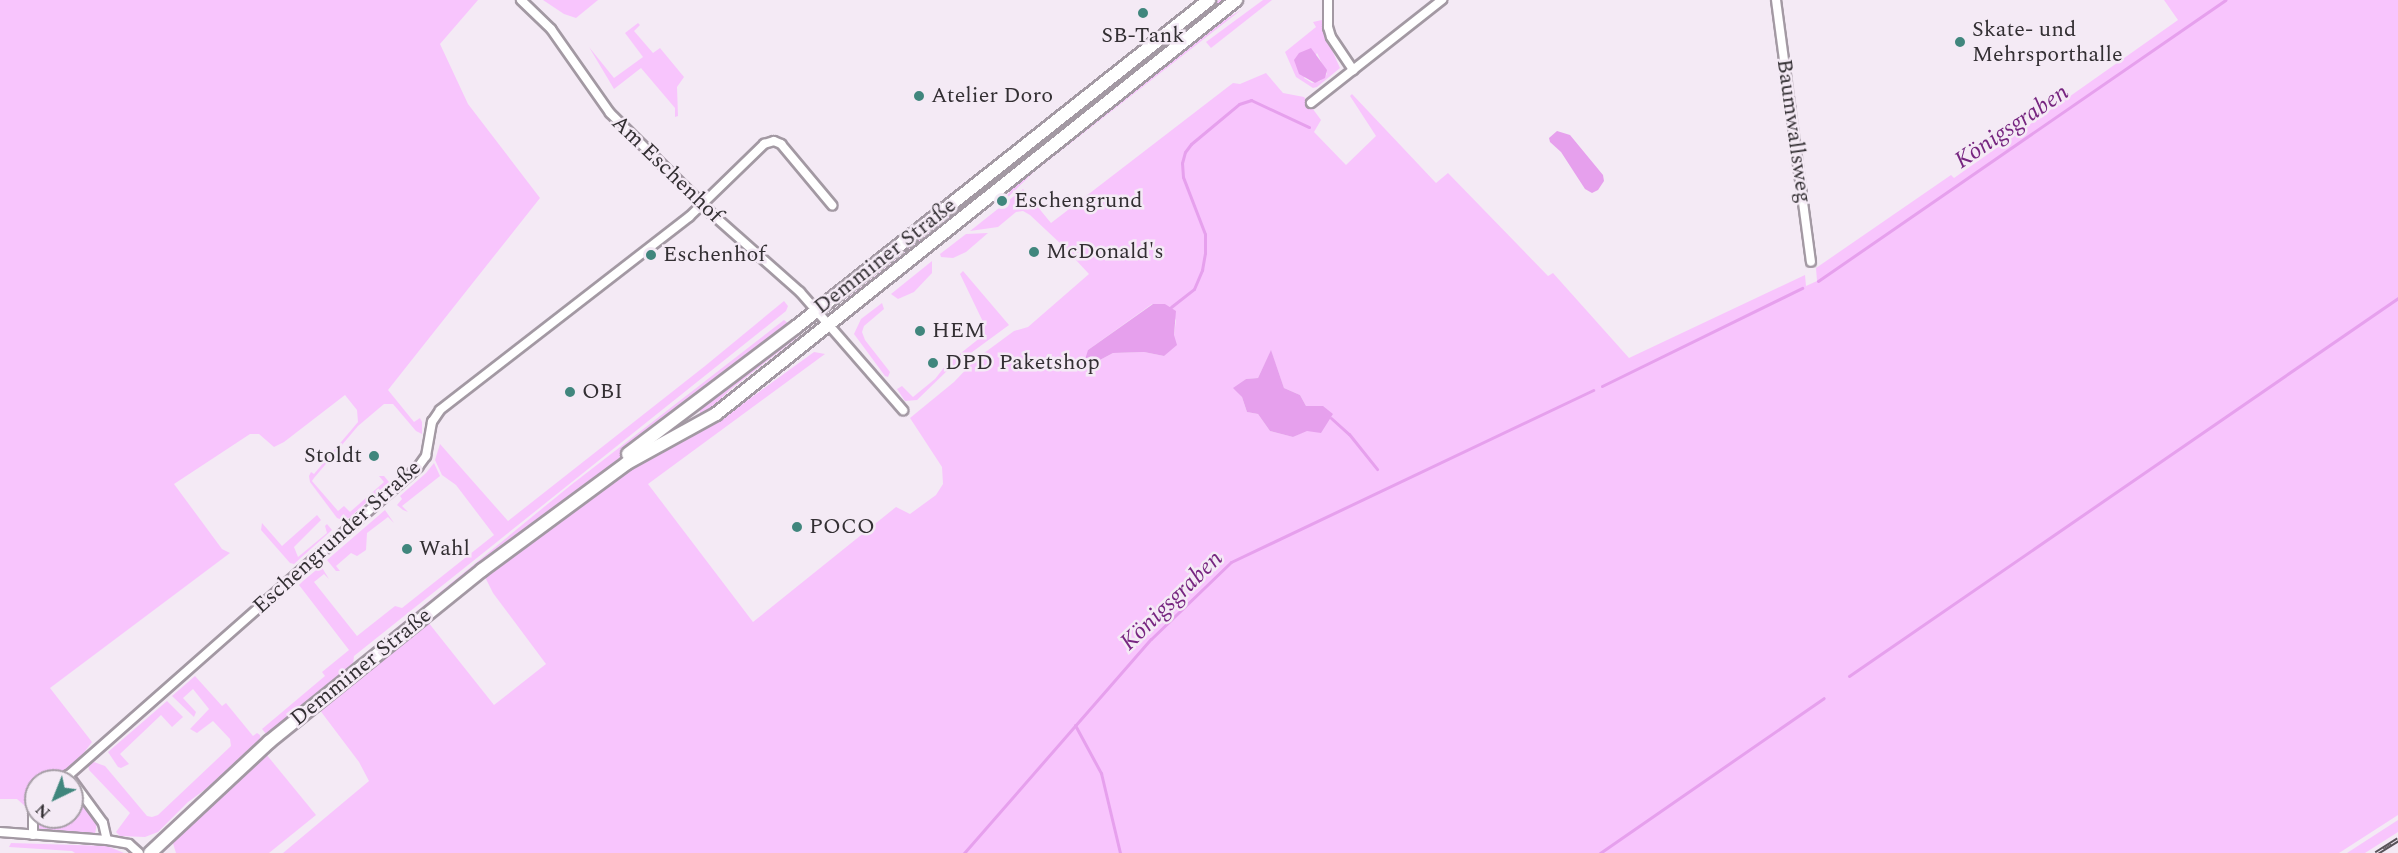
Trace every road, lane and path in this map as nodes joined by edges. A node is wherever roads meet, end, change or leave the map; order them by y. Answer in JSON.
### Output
{"nodes":[{"id":1,"x":522,"y":0,"type":"edge"},
{"id":2,"x":1209,"y":0,"type":"edge"},
{"id":3,"x":1236,"y":0,"type":"edge"},
{"id":4,"x":1328,"y":0,"type":"edge"},
{"id":5,"x":1442,"y":0,"type":"edge"},
{"id":6,"x":1776,"y":0,"type":"edge"},
{"id":7,"x":1353,"y":70,"type":"junction"},
{"id":8,"x":1311,"y":104,"type":"dead end"},
{"id":9,"x":702,"y":204,"type":"junction"},
{"id":10,"x":832,"y":205,"type":"dead end"},
{"id":11,"x":1811,"y":262,"type":"dead end"},
{"id":12,"x":816,"y":310,"type":"junction"},
{"id":13,"x":829,"y":326,"type":"junction"},
{"id":14,"x":903,"y":410,"type":"dead end"},
{"id":15,"x":561,"y":510,"type":"junction"},
{"id":16,"x":75,"y":769,"type":"edge"},
{"id":17,"x":84,"y":800,"type":"edge"},
{"id":18,"x":33,"y":829,"type":"edge"},
{"id":19,"x":0,"y":832,"type":"edge"},
{"id":20,"x":33,"y":835,"type":"junction"},
{"id":21,"x":107,"y":840,"type":"junction"},
{"id":22,"x":139,"y":853,"type":"edge"},
{"id":23,"x":150,"y":853,"type":"edge"}],
"edges":[{"from":1,"to":9,"type":"street","name":"Am Eschenhof"},
{"from":2,"to":12,"type":"main road","name":"Demminer Straße"},
{"from":3,"to":13,"type":"main road","name":"Demminer Straße"},
{"from":4,"to":7,"type":"street"},
{"from":5,"to":7,"type":"street"},
{"from":6,"to":11,"type":"street","name":"Baumwallsweg"},
{"from":7,"to":8,"type":"street"},
{"from":9,"to":10,"type":"street"},
{"from":9,"to":12,"type":"street","name":"Am Eschenhof"},
{"from":9,"to":16,"type":"street","name":"Eschengrunder Straße"},
{"from":12,"to":13,"type":"street","name":"Am Eschenhof"},
{"from":12,"to":15,"type":"main road","name":"Demminer Straße"},
{"from":13,"to":14,"type":"street","name":"Demminer Straße"},
{"from":13,"to":15,"type":"main road","name":"Demminer Straße"},
{"from":15,"to":23,"type":"main road","name":"Demminer Straße"},
{"from":17,"to":21,"type":"street","name":"Eschengrunder Straße"},
{"from":18,"to":20,"type":"street"},
{"from":19,"to":20,"type":"street"},
{"from":20,"to":21,"type":"street"},
{"from":21,"to":22,"type":"street"}]}
